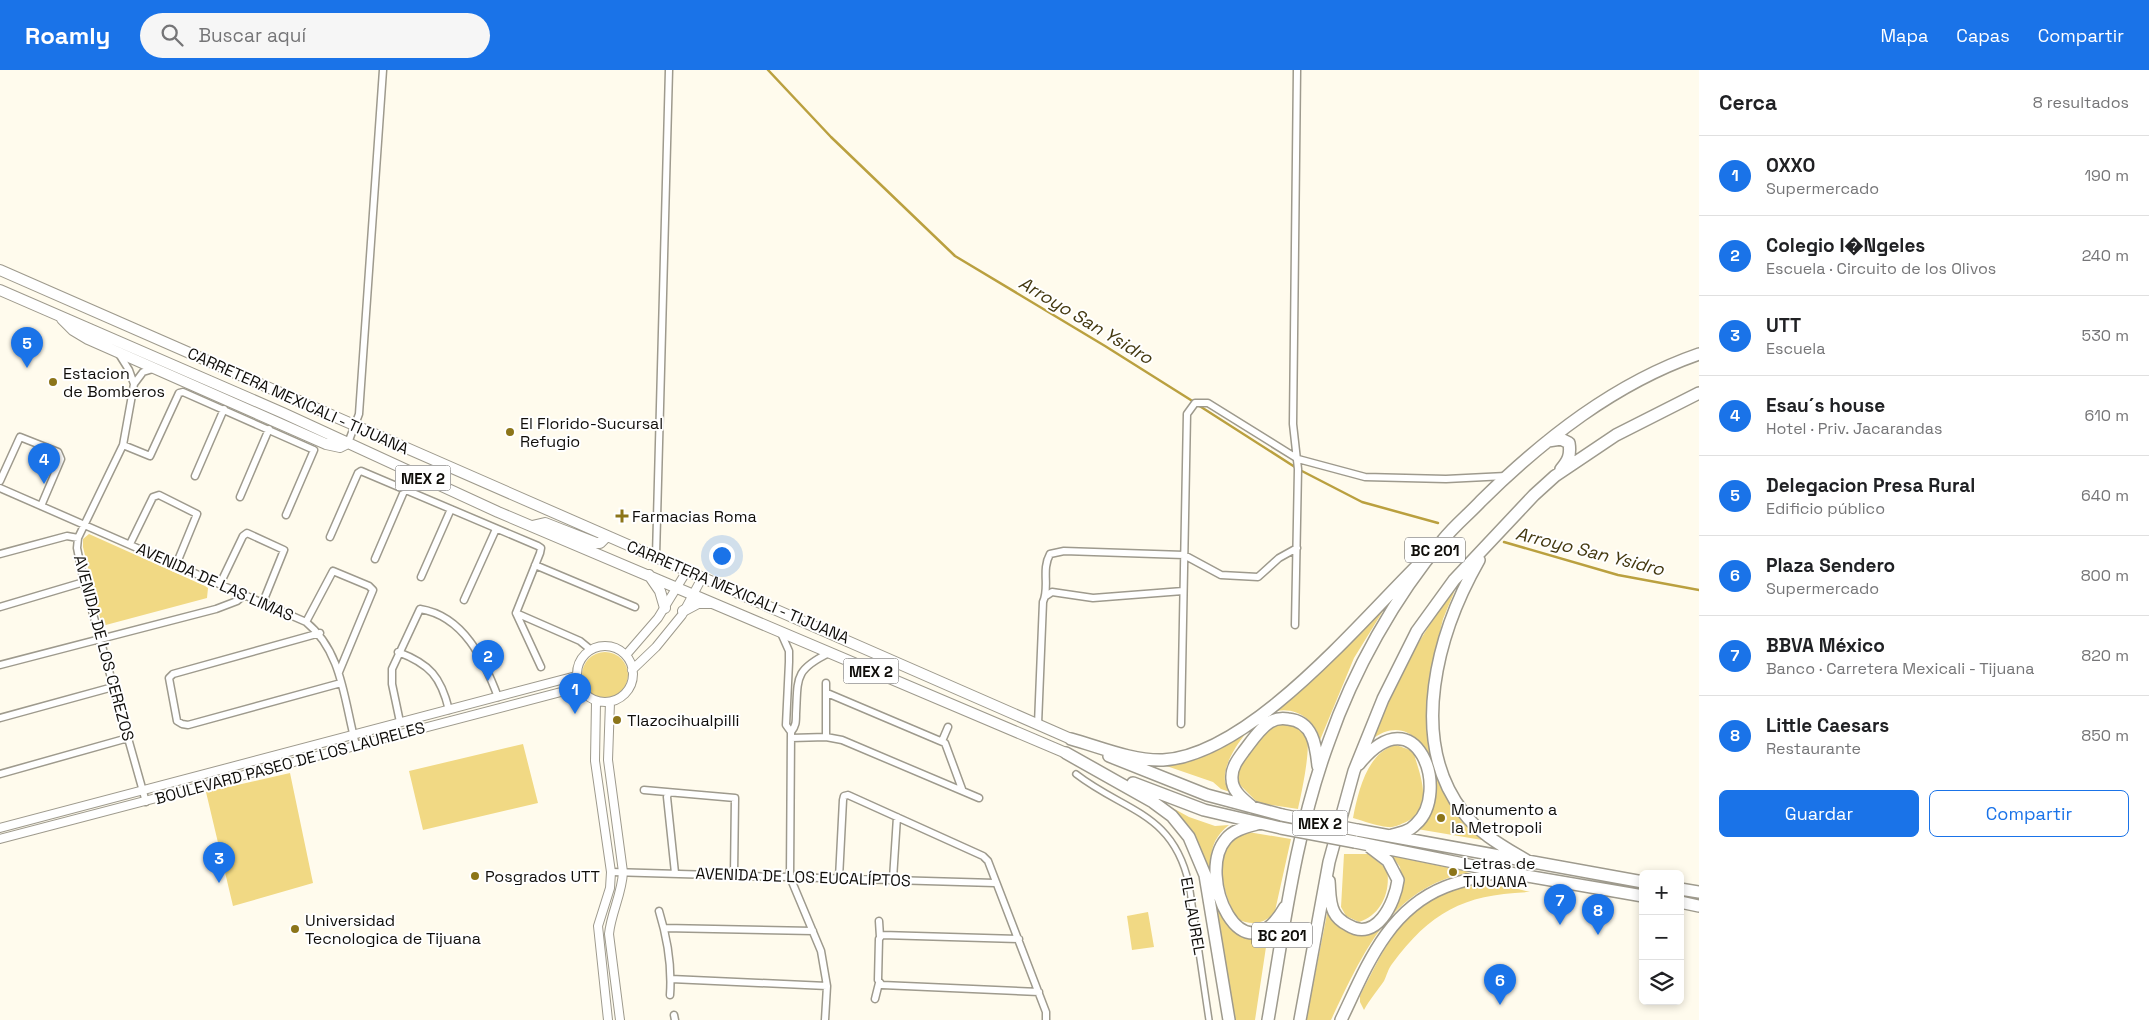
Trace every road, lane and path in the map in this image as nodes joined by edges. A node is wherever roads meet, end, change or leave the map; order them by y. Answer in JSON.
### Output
{"nodes":[{"id":1,"x":383,"y":70,"type":"edge"},
{"id":2,"x":669,"y":70,"type":"edge"},
{"id":3,"x":1297,"y":70,"type":"edge"},
{"id":4,"x":0,"y":270,"type":"edge"},
{"id":5,"x":0,"y":290,"type":"edge"},
{"id":6,"x":58,"y":315,"type":"junction"},
{"id":7,"x":118,"y":352,"type":"junction"},
{"id":8,"x":1699,"y":354,"type":"edge"},
{"id":9,"x":155,"y":368,"type":"junction"},
{"id":10,"x":134,"y":384,"type":"junction"},
{"id":11,"x":1699,"y":393,"type":"edge"},
{"id":12,"x":224,"y":409,"type":"junction"},
{"id":13,"x":355,"y":427,"type":"junction"},
{"id":14,"x":269,"y":429,"type":"junction"},
{"id":15,"x":1547,"y":442,"type":"junction"},
{"id":16,"x":123,"y":444,"type":"junction"},
{"id":17,"x":348,"y":444,"type":"junction"},
{"id":18,"x":1298,"y":460,"type":"junction"},
{"id":19,"x":195,"y":476,"type":"dead end"},
{"id":20,"x":1507,"y":476,"type":"junction"},
{"id":21,"x":1555,"y":476,"type":"junction"},
{"id":22,"x":0,"y":481,"type":"edge"},
{"id":23,"x":0,"y":488,"type":"edge"},
{"id":24,"x":405,"y":489,"type":"junction"},
{"id":25,"x":10,"y":492,"type":"junction"},
{"id":26,"x":0,"y":495,"type":"edge"},
{"id":27,"x":240,"y":497,"type":"dead end"},
{"id":28,"x":41,"y":506,"type":"junction"},
{"id":29,"x":451,"y":509,"type":"junction"},
{"id":30,"x":286,"y":515,"type":"dead end"},
{"id":31,"x":85,"y":525,"type":"junction"},
{"id":32,"x":532,"y":526,"type":"junction"},
{"id":33,"x":496,"y":528,"type":"junction"},
{"id":34,"x":607,"y":536,"type":"junction"},
{"id":35,"x":78,"y":538,"type":"junction"},
{"id":36,"x":330,"y":538,"type":"dead end"},
{"id":37,"x":1443,"y":540,"type":"junction"},
{"id":38,"x":130,"y":544,"type":"junction"},
{"id":39,"x":1297,"y":548,"type":"junction"},
{"id":40,"x":1486,"y":548,"type":"junction"},
{"id":41,"x":0,"y":554,"type":"edge"},
{"id":42,"x":1184,"y":555,"type":"junction"},
{"id":43,"x":656,"y":556,"type":"junction"},
{"id":44,"x":375,"y":559,"type":"dead end"},
{"id":45,"x":176,"y":565,"type":"junction"},
{"id":46,"x":535,"y":565,"type":"junction"},
{"id":47,"x":688,"y":570,"type":"junction"},
{"id":48,"x":648,"y":574,"type":"junction"},
{"id":49,"x":703,"y":576,"type":"junction"},
{"id":50,"x":420,"y":577,"type":"dead end"},
{"id":51,"x":84,"y":582,"type":"junction"},
{"id":52,"x":220,"y":584,"type":"junction"},
{"id":53,"x":678,"y":588,"type":"junction"},
{"id":54,"x":1183,"y":592,"type":"junction"},
{"id":55,"x":692,"y":594,"type":"junction"},
{"id":56,"x":244,"y":595,"type":"junction"},
{"id":57,"x":1046,"y":596,"type":"junction"},
{"id":58,"x":464,"y":600,"type":"dead end"},
{"id":59,"x":263,"y":602,"type":"junction"},
{"id":60,"x":713,"y":603,"type":"junction"},
{"id":61,"x":0,"y":607,"type":"edge"},
{"id":62,"x":635,"y":607,"type":"dead end"},
{"id":63,"x":665,"y":608,"type":"junction"},
{"id":64,"x":683,"y":611,"type":"junction"},
{"id":65,"x":516,"y":613,"type":"junction"},
{"id":66,"x":306,"y":622,"type":"junction"},
{"id":67,"x":1295,"y":624,"type":"dead end"},
{"id":68,"x":780,"y":632,"type":"junction"},
{"id":69,"x":320,"y":633,"type":"junction"},
{"id":70,"x":100,"y":638,"type":"junction"},
{"id":71,"x":591,"y":650,"type":"junction"},
{"id":72,"x":398,"y":652,"type":"junction"},
{"id":73,"x":829,"y":653,"type":"junction"},
{"id":74,"x":626,"y":656,"type":"junction"},
{"id":75,"x":0,"y":665,"type":"edge"},
{"id":76,"x":541,"y":667,"type":"dead end"},
{"id":77,"x":632,"y":670,"type":"junction"},
{"id":78,"x":339,"y":672,"type":"junction"},
{"id":79,"x":576,"y":676,"type":"junction"},
{"id":80,"x":341,"y":683,"type":"junction"},
{"id":81,"x":826,"y":683,"type":"dead end"},
{"id":82,"x":113,"y":687,"type":"junction"},
{"id":83,"x":580,"y":687,"type":"junction"},
{"id":84,"x":826,"y":694,"type":"junction"},
{"id":85,"x":498,"y":697,"type":"junction"},
{"id":86,"x":596,"y":701,"type":"junction"},
{"id":87,"x":610,"y":702,"type":"junction"},
{"id":88,"x":449,"y":710,"type":"junction"},
{"id":89,"x":0,"y":718,"type":"edge"},
{"id":90,"x":400,"y":722,"type":"junction"},
{"id":91,"x":1038,"y":724,"type":"junction"},
{"id":92,"x":1181,"y":724,"type":"dead end"},
{"id":93,"x":948,"y":727,"type":"dead end"},
{"id":94,"x":353,"y":734,"type":"junction"},
{"id":95,"x":791,"y":735,"type":"junction"},
{"id":96,"x":826,"y":737,"type":"junction"},
{"id":97,"x":128,"y":738,"type":"junction"},
{"id":98,"x":1071,"y":739,"type":"junction"},
{"id":99,"x":942,"y":741,"type":"junction"},
{"id":100,"x":356,"y":745,"type":"junction"},
{"id":101,"x":1066,"y":753,"type":"junction"},
{"id":102,"x":1354,"y":771,"type":"junction"},
{"id":103,"x":1318,"y":773,"type":"junction"},
{"id":104,"x":0,"y":774,"type":"edge"},
{"id":105,"x":1076,"y":774,"type":"dead end"},
{"id":106,"x":142,"y":789,"type":"junction"},
{"id":107,"x":644,"y":790,"type":"dead end"},
{"id":108,"x":962,"y":790,"type":"junction"},
{"id":109,"x":668,"y":794,"type":"junction"},
{"id":110,"x":979,"y":798,"type":"dead end"},
{"id":111,"x":146,"y":802,"type":"junction"},
{"id":112,"x":1254,"y":809,"type":"junction"},
{"id":113,"x":897,"y":817,"type":"junction"},
{"id":114,"x":1260,"y":824,"type":"junction"},
{"id":115,"x":0,"y":828,"type":"edge"},
{"id":116,"x":1390,"y":836,"type":"junction"},
{"id":117,"x":0,"y":839,"type":"edge"},
{"id":118,"x":1359,"y":843,"type":"junction"},
{"id":119,"x":1328,"y":862,"type":"junction"},
{"id":120,"x":1529,"y":862,"type":"junction"},
{"id":121,"x":1498,"y":871,"type":"junction"},
{"id":122,"x":611,"y":872,"type":"junction"},
{"id":123,"x":623,"y":872,"type":"junction"},
{"id":124,"x":675,"y":873,"type":"junction"},
{"id":125,"x":734,"y":875,"type":"junction"},
{"id":126,"x":790,"y":878,"type":"junction"},
{"id":127,"x":840,"y":878,"type":"junction"},
{"id":128,"x":893,"y":879,"type":"junction"},
{"id":129,"x":1639,"y":881,"type":"edge"},
{"id":130,"x":995,"y":883,"type":"junction"},
{"id":131,"x":1684,"y":890,"type":"edge"},
{"id":132,"x":1699,"y":892,"type":"edge"},
{"id":133,"x":1639,"y":895,"type":"edge"},
{"id":134,"x":1288,"y":901,"type":"junction"},
{"id":135,"x":1684,"y":903,"type":"edge"},
{"id":136,"x":1699,"y":906,"type":"edge"},
{"id":137,"x":658,"y":911,"type":"dead end"},
{"id":138,"x":879,"y":921,"type":"dead end"},
{"id":139,"x":664,"y":928,"type":"junction"},
{"id":140,"x":813,"y":930,"type":"junction"},
{"id":141,"x":880,"y":936,"type":"junction"},
{"id":142,"x":1019,"y":939,"type":"junction"},
{"id":143,"x":671,"y":980,"type":"junction"},
{"id":144,"x":879,"y":983,"type":"junction"},
{"id":145,"x":826,"y":986,"type":"junction"},
{"id":146,"x":1039,"y":992,"type":"junction"},
{"id":147,"x":670,"y":995,"type":"dead end"},
{"id":148,"x":875,"y":999,"type":"dead end"},
{"id":149,"x":608,"y":1020,"type":"edge"},
{"id":150,"x":620,"y":1020,"type":"edge"},
{"id":151,"x":826,"y":1020,"type":"edge"},
{"id":152,"x":1046,"y":1020,"type":"edge"},
{"id":153,"x":1209,"y":1020,"type":"edge"},
{"id":154,"x":1228,"y":1020,"type":"edge"},
{"id":155,"x":1268,"y":1020,"type":"edge"},
{"id":156,"x":1300,"y":1020,"type":"edge"},
{"id":157,"x":1341,"y":1020,"type":"edge"}],
"edges":[{"from":1,"to":13,"type":"street"},
{"from":2,"to":43,"type":"street"},
{"from":3,"to":18,"type":"street"},
{"from":4,"to":13,"type":"main road","name":"CARRETERA MEXICALI - TIJUANA","number":"MEX 2"},
{"from":5,"to":6,"type":"main road","name":"CARRETERA MEXICALI - TIJUANA","number":"MEX 2"},
{"from":6,"to":7,"type":"main road"},
{"from":6,"to":17,"type":"main road","name":"CARRETERA MEXICALI - TIJUANA","number":"MEX 2"},
{"from":7,"to":9,"type":"main road"},
{"from":7,"to":10,"type":"street"},
{"from":8,"to":15,"type":"highway","number":"BC 201"},
{"from":9,"to":10,"type":"street"},
{"from":9,"to":17,"type":"main road"},
{"from":10,"to":16,"type":"street","name":"AVENIDA DE LOS CEREZOS"},
{"from":11,"to":21,"type":"highway","number":"BC 201"},
{"from":12,"to":14,"type":"street"},
{"from":12,"to":16,"type":"street"},
{"from":12,"to":19,"type":"street"},
{"from":13,"to":17,"type":"street"},
{"from":13,"to":34,"type":"main road","name":"CARRETERA MEXICALI - TIJUANA","number":"MEX 2"},
{"from":14,"to":27,"type":"street"},
{"from":14,"to":30,"type":"street"},
{"from":15,"to":20,"type":"highway","number":"BC 201"},
{"from":15,"to":21,"type":"highway"},
{"from":16,"to":31,"type":"street","name":"AVENIDA DE LOS CEREZOS"},
{"from":17,"to":32,"type":"main road","name":"CARRETERA MEXICALI - TIJUANA","number":"MEX 2"},
{"from":18,"to":20,"type":"street"},
{"from":18,"to":39,"type":"street"},
{"from":18,"to":42,"type":"street"},
{"from":20,"to":37,"type":"highway","number":"BC 201"},
{"from":21,"to":40,"type":"highway","number":"BC 201"},
{"from":22,"to":28,"type":"street"},
{"from":23,"to":25,"type":"street","name":"AVENIDA DE LAS LIMAS"},
{"from":24,"to":29,"type":"street"},
{"from":24,"to":36,"type":"street"},
{"from":24,"to":44,"type":"street"},
{"from":25,"to":26,"type":"street"},
{"from":25,"to":28,"type":"street","name":"AVENIDA DE LAS LIMAS"},
{"from":28,"to":31,"type":"street","name":"AVENIDA DE LAS LIMAS"},
{"from":29,"to":33,"type":"street"},
{"from":29,"to":50,"type":"street"},
{"from":31,"to":35,"type":"street","name":"AVENIDA DE LOS CEREZOS"},
{"from":31,"to":38,"type":"street","name":"AVENIDA DE LAS LIMAS"},
{"from":32,"to":34,"type":"main road"},
{"from":32,"to":48,"type":"main road","name":"CARRETERA MEXICALI - TIJUANA","number":"MEX 2"},
{"from":33,"to":46,"type":"street"},
{"from":33,"to":58,"type":"street"},
{"from":34,"to":43,"type":"main road","name":"CARRETERA MEXICALI - TIJUANA","number":"MEX 2"},
{"from":35,"to":41,"type":"street"},
{"from":35,"to":51,"type":"street","name":"AVENIDA DE LOS CEREZOS"},
{"from":37,"to":98,"type":"highway"},
{"from":37,"to":103,"type":"highway","number":"BC 201"},
{"from":38,"to":45,"type":"street","name":"AVENIDA DE LAS LIMAS"},
{"from":38,"to":45,"type":"street"},
{"from":39,"to":42,"type":"street"},
{"from":39,"to":67,"type":"street"},
{"from":40,"to":102,"type":"highway","number":"BC 201"},
{"from":40,"to":120,"type":"highway"},
{"from":42,"to":54,"type":"street"},
{"from":42,"to":57,"type":"street"},
{"from":43,"to":47,"type":"main road","name":"CARRETERA MEXICALI - TIJUANA","number":"MEX 2"},
{"from":45,"to":52,"type":"street","name":"AVENIDA DE LAS LIMAS"},
{"from":46,"to":62,"type":"street"},
{"from":46,"to":65,"type":"street"},
{"from":47,"to":49,"type":"main road","name":"CARRETERA MEXICALI - TIJUANA","number":"MEX 2"},
{"from":47,"to":53,"type":"street"},
{"from":48,"to":53,"type":"main road","name":"CARRETERA MEXICALI - TIJUANA","number":"MEX 2"},
{"from":48,"to":63,"type":"main road"},
{"from":49,"to":55,"type":"street"},
{"from":49,"to":91,"type":"main road","name":"CARRETERA MEXICALI - TIJUANA","number":"MEX 2"},
{"from":51,"to":61,"type":"street"},
{"from":51,"to":70,"type":"street","name":"AVENIDA DE LOS CEREZOS"},
{"from":52,"to":56,"type":"street","name":"AVENIDA DE LAS LIMAS"},
{"from":52,"to":59,"type":"street"},
{"from":53,"to":55,"type":"main road","name":"CARRETERA MEXICALI - TIJUANA","number":"MEX 2"},
{"from":53,"to":63,"type":"street"},
{"from":54,"to":57,"type":"street"},
{"from":54,"to":92,"type":"street"},
{"from":55,"to":60,"type":"main road","name":"CARRETERA MEXICALI - TIJUANA","number":"MEX 2"},
{"from":55,"to":64,"type":"street"},
{"from":56,"to":59,"type":"street","name":"AVENIDA DE LAS LIMAS"},
{"from":56,"to":70,"type":"street"},
{"from":57,"to":91,"type":"street"},
{"from":59,"to":66,"type":"street","name":"AVENIDA DE LAS LIMAS"},
{"from":60,"to":64,"type":"main road"},
{"from":60,"to":68,"type":"main road","name":"CARRETERA MEXICALI - TIJUANA","number":"MEX 2"},
{"from":63,"to":74,"type":"street"},
{"from":64,"to":77,"type":"street"},
{"from":65,"to":71,"type":"street"},
{"from":65,"to":76,"type":"street"},
{"from":66,"to":69,"type":"street","name":"AVENIDA DE LAS LIMAS"},
{"from":66,"to":78,"type":"street"},
{"from":68,"to":73,"type":"main road","name":"CARRETERA MEXICALI - TIJUANA","number":"MEX 2"},
{"from":68,"to":95,"type":"street"},
{"from":69,"to":78,"type":"street","name":"AVENIDA DE LAS LIMAS"},
{"from":69,"to":80,"type":"street"},
{"from":70,"to":75,"type":"street"},
{"from":70,"to":82,"type":"street","name":"AVENIDA DE LOS CEREZOS"},
{"from":71,"to":74,"type":"street"},
{"from":71,"to":79,"type":"street"},
{"from":72,"to":85,"type":"street"},
{"from":72,"to":88,"type":"street"},
{"from":72,"to":90,"type":"street"},
{"from":73,"to":95,"type":"street"},
{"from":73,"to":101,"type":"main road","name":"CARRETERA MEXICALI - TIJUANA","number":"MEX 2"},
{"from":74,"to":77,"type":"street"},
{"from":77,"to":87,"type":"street"},
{"from":78,"to":80,"type":"street","name":"AVENIDA DE LAS LIMAS"},
{"from":79,"to":83,"type":"street"},
{"from":79,"to":85,"type":"street","name":"BOULEVARD PASEO DE LOS LAURELES"},
{"from":80,"to":94,"type":"street","name":"AVENIDA DE LAS LIMAS"},
{"from":81,"to":84,"type":"street"},
{"from":82,"to":89,"type":"street"},
{"from":82,"to":97,"type":"street","name":"AVENIDA DE LOS CEREZOS"},
{"from":83,"to":86,"type":"street"},
{"from":83,"to":100,"type":"street","name":"BOULEVARD PASEO DE LOS LAURELES"},
{"from":84,"to":96,"type":"street"},
{"from":84,"to":99,"type":"street"},
{"from":85,"to":88,"type":"street","name":"BOULEVARD PASEO DE LOS LAURELES"},
{"from":86,"to":87,"type":"street"},
{"from":86,"to":122,"type":"street"},
{"from":87,"to":123,"type":"street"},
{"from":88,"to":90,"type":"street","name":"BOULEVARD PASEO DE LOS LAURELES"},
{"from":90,"to":94,"type":"street","name":"BOULEVARD PASEO DE LOS LAURELES"},
{"from":91,"to":98,"type":"main road","name":"CARRETERA MEXICALI - TIJUANA","number":"MEX 2"},
{"from":93,"to":99,"type":"street"},
{"from":94,"to":100,"type":"street","name":"AVENIDA DE LAS LIMAS"},
{"from":94,"to":106,"type":"street","name":"BOULEVARD PASEO DE LOS LAURELES"},
{"from":95,"to":96,"type":"street"},
{"from":95,"to":126,"type":"street"},
{"from":96,"to":108,"type":"street"},
{"from":97,"to":104,"type":"street"},
{"from":97,"to":106,"type":"street","name":"AVENIDA DE LOS CEREZOS"},
{"from":98,"to":112,"type":"highway","name":"CARRETERA MEXICALI - TIJUANA","number":"MEX 2"},
{"from":99,"to":108,"type":"street"},
{"from":100,"to":111,"type":"street","name":"BOULEVARD PASEO DE LOS LAURELES"},
{"from":101,"to":114,"type":"highway","name":"CARRETERA MEXICALI - TIJUANA","number":"MEX 2"},
{"from":101,"to":154,"type":"highway"},
{"from":102,"to":116,"type":"highway"},
{"from":102,"to":119,"type":"highway","number":"BC 201"},
{"from":103,"to":112,"type":"highway"},
{"from":103,"to":134,"type":"highway","number":"BC 201"},
{"from":105,"to":153,"type":"street","name":"EL LAUREL"},
{"from":106,"to":111,"type":"street","name":"AVENIDA DE LOS CEREZOS"},
{"from":106,"to":115,"type":"street","name":"BOULEVARD PASEO DE LOS LAURELES"},
{"from":107,"to":109,"type":"street"},
{"from":108,"to":110,"type":"street"},
{"from":109,"to":124,"type":"street"},
{"from":109,"to":125,"type":"street"},
{"from":111,"to":117,"type":"street","name":"BOULEVARD PASEO DE LOS LAURELES"},
{"from":112,"to":116,"type":"highway","name":"CARRETERA MEXICALI - TIJUANA","number":"MEX 2","bridge":true},
{"from":113,"to":127,"type":"street"},
{"from":113,"to":128,"type":"street"},
{"from":113,"to":130,"type":"street"},
{"from":114,"to":118,"type":"highway","name":"CARRETERA MEXICALI - TIJUANA","number":"MEX 2","bridge":true},
{"from":114,"to":134,"type":"highway"},
{"from":116,"to":120,"type":"highway","name":"CARRETERA MEXICALI - TIJUANA","number":"MEX 2"},
{"from":118,"to":119,"type":"highway"},
{"from":118,"to":121,"type":"highway","name":"CARRETERA MEXICALI - TIJUANA","number":"MEX 2"},
{"from":119,"to":156,"type":"highway","number":"BC 201"},
{"from":120,"to":129,"type":"highway","name":"CARRETERA MEXICALI - TIJUANA","number":"MEX 2"},
{"from":121,"to":133,"type":"highway","name":"CARRETERA MEXICALI - TIJUANA","number":"MEX 2"},
{"from":121,"to":157,"type":"highway"},
{"from":122,"to":123,"type":"street","name":"AVENIDA DE LOS EUCALÍPTOS"},
{"from":122,"to":149,"type":"street"},
{"from":123,"to":124,"type":"street","name":"AVENIDA DE LOS EUCALÍPTOS"},
{"from":123,"to":150,"type":"street"},
{"from":124,"to":125,"type":"street","name":"AVENIDA DE LOS EUCALÍPTOS"},
{"from":125,"to":126,"type":"street","name":"AVENIDA DE LOS EUCALÍPTOS"},
{"from":126,"to":127,"type":"street","name":"AVENIDA DE LOS EUCALÍPTOS"},
{"from":126,"to":140,"type":"street"},
{"from":127,"to":128,"type":"street","name":"AVENIDA DE LOS EUCALÍPTOS"},
{"from":128,"to":130,"type":"street","name":"AVENIDA DE LOS EUCALÍPTOS"},
{"from":130,"to":142,"type":"street"},
{"from":131,"to":132,"type":"highway"},
{"from":134,"to":155,"type":"highway","number":"BC 201"},
{"from":135,"to":136,"type":"highway"},
{"from":137,"to":139,"type":"street"},
{"from":138,"to":141,"type":"street"},
{"from":139,"to":140,"type":"street"},
{"from":139,"to":143,"type":"street"},
{"from":140,"to":145,"type":"street"},
{"from":141,"to":142,"type":"street"},
{"from":141,"to":144,"type":"street"},
{"from":142,"to":146,"type":"street"},
{"from":143,"to":145,"type":"street"},
{"from":143,"to":147,"type":"street"},
{"from":144,"to":146,"type":"street"},
{"from":144,"to":148,"type":"street"},
{"from":145,"to":151,"type":"street"},
{"from":146,"to":152,"type":"street"}]}
